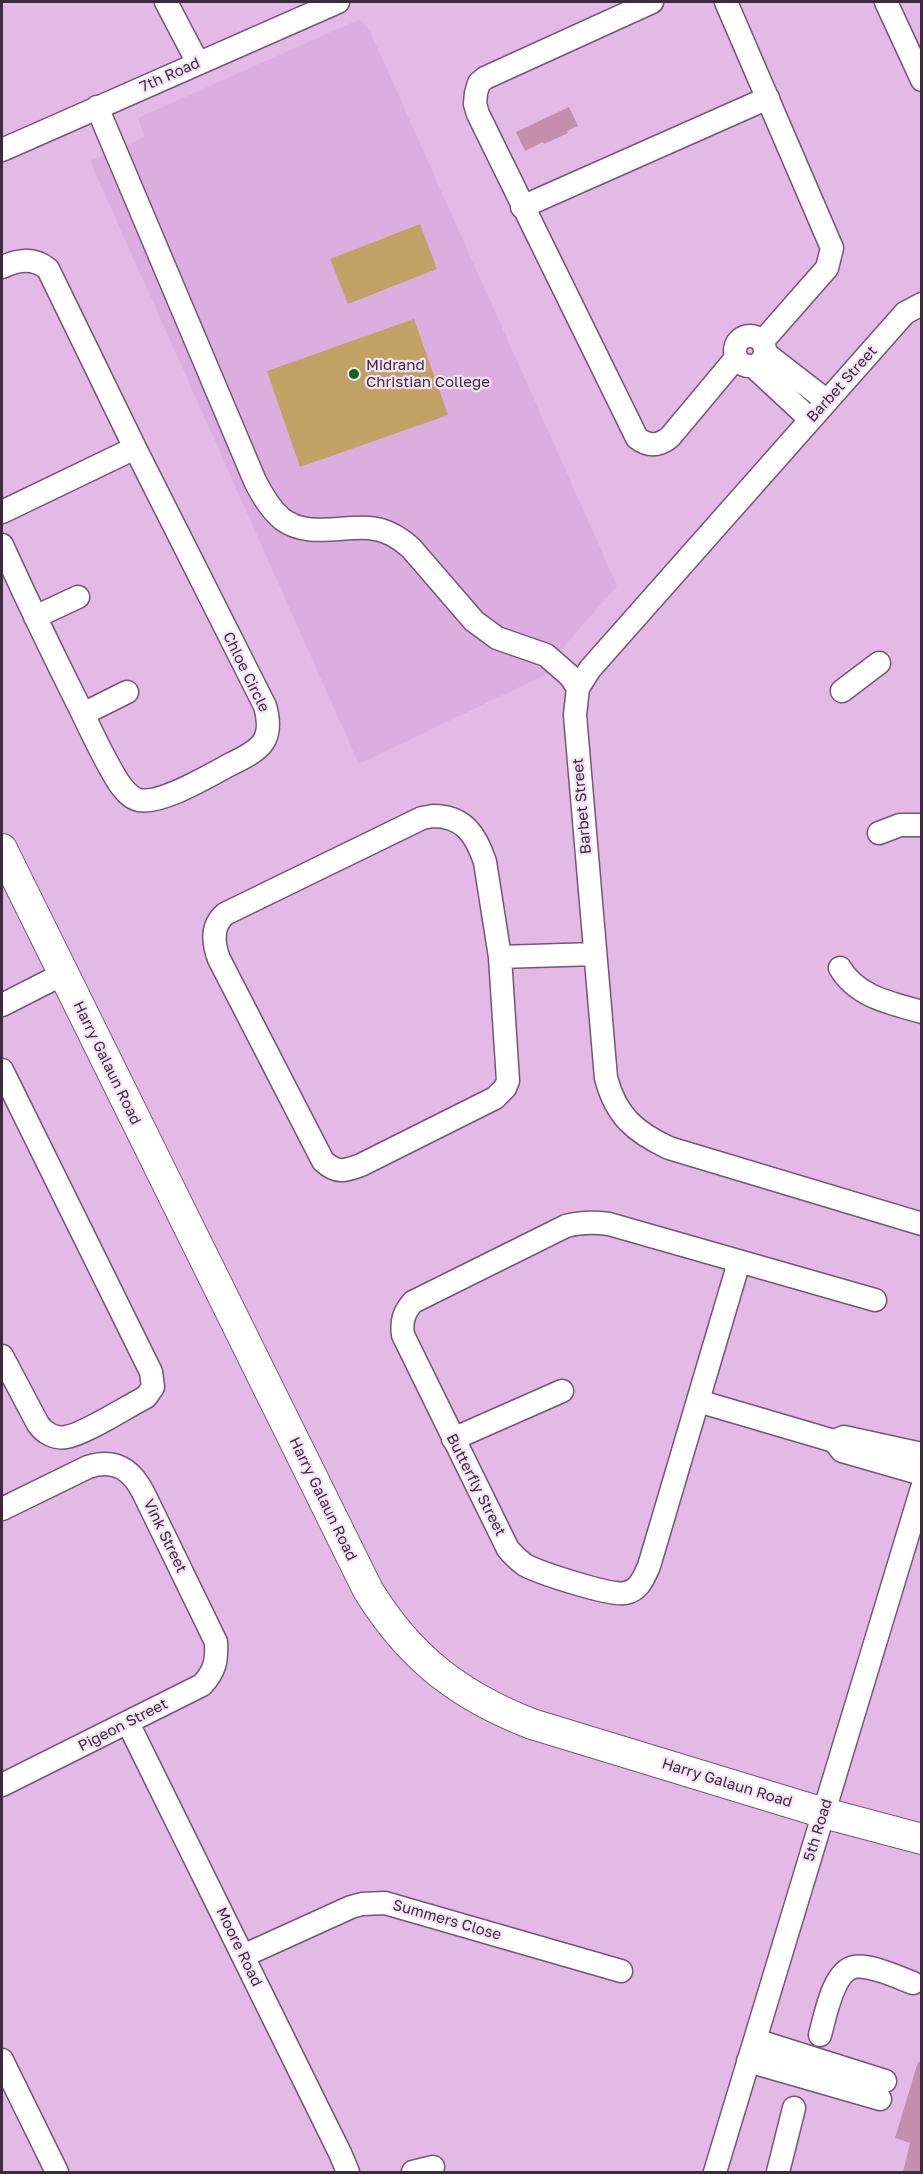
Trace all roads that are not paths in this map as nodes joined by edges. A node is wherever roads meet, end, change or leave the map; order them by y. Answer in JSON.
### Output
{"nodes":[{"id":1,"x":166,"y":2,"type":"edge"},
{"id":2,"x":338,"y":2,"type":"edge"},
{"id":3,"x":652,"y":2,"type":"edge"},
{"id":4,"x":726,"y":2,"type":"edge"},
{"id":5,"x":886,"y":2,"type":"edge"},
{"id":6,"x":198,"y":63,"type":"junction"},
{"id":7,"x":921,"y":80,"type":"edge"},
{"id":8,"x":768,"y":98,"type":"junction"},
{"id":9,"x":97,"y":107,"type":"junction"},
{"id":10,"x":2,"y":150,"type":"edge"},
{"id":11,"x":522,"y":207,"type":"junction"},
{"id":12,"x":2,"y":267,"type":"edge"},
{"id":13,"x":921,"y":304,"type":"edge"},
{"id":14,"x":754,"y":355,"type":"junction"},
{"id":15,"x":827,"y":401,"type":"junction"},
{"id":16,"x":810,"y":419,"type":"junction"},
{"id":17,"x":135,"y":448,"type":"junction"},
{"id":18,"x":2,"y":512,"type":"edge"},
{"id":19,"x":2,"y":545,"type":"edge"},
{"id":20,"x":78,"y":597,"type":"dead end"},
{"id":21,"x":35,"y":617,"type":"junction"},
{"id":22,"x":879,"y":663,"type":"dead end"},
{"id":23,"x":578,"y":688,"type":"junction"},
{"id":24,"x":127,"y":692,"type":"dead end"},
{"id":25,"x":842,"y":692,"type":"dead end"},
{"id":26,"x":83,"y":714,"type":"junction"},
{"id":27,"x":921,"y":825,"type":"edge"},
{"id":28,"x":879,"y":833,"type":"dead end"},
{"id":29,"x":2,"y":849,"type":"edge"},
{"id":30,"x":596,"y":954,"type":"junction"},
{"id":31,"x":500,"y":957,"type":"junction"},
{"id":32,"x":840,"y":968,"type":"dead end"},
{"id":33,"x":63,"y":974,"type":"junction"},
{"id":34,"x":2,"y":1005,"type":"edge"},
{"id":35,"x":921,"y":1012,"type":"edge"},
{"id":36,"x":2,"y":1070,"type":"edge"},
{"id":37,"x":921,"y":1224,"type":"edge"},
{"id":38,"x":739,"y":1262,"type":"junction"},
{"id":39,"x":875,"y":1300,"type":"dead end"},
{"id":40,"x":2,"y":1356,"type":"edge"},
{"id":41,"x":562,"y":1391,"type":"dead end"},
{"id":42,"x":698,"y":1401,"type":"junction"},
{"id":43,"x":453,"y":1439,"type":"junction"},
{"id":44,"x":834,"y":1441,"type":"junction"},
{"id":45,"x":921,"y":1454,"type":"edge"},
{"id":46,"x":921,"y":1474,"type":"edge"},
{"id":47,"x":921,"y":1488,"type":"edge"},
{"id":48,"x":2,"y":1509,"type":"edge"},
{"id":49,"x":917,"y":1518,"type":"edge"},
{"id":50,"x":216,"y":1642,"type":"joint"},
{"id":51,"x":128,"y":1723,"type":"junction"},
{"id":52,"x":2,"y":1785,"type":"edge"},
{"id":53,"x":824,"y":1813,"type":"junction"},
{"id":54,"x":921,"y":1839,"type":"edge"},
{"id":55,"x":243,"y":1956,"type":"junction"},
{"id":56,"x":621,"y":1971,"type":"dead end"},
{"id":57,"x":913,"y":1983,"type":"dead end"},
{"id":58,"x":820,"y":2035,"type":"dead end"},
{"id":59,"x":751,"y":2051,"type":"junction"},
{"id":60,"x":2,"y":2060,"type":"edge"},
{"id":61,"x":882,"y":2090,"type":"dead end"},
{"id":62,"x":794,"y":2108,"type":"dead end"},
{"id":63,"x":57,"y":2172,"type":"edge"},
{"id":64,"x":348,"y":2172,"type":"edge"},
{"id":65,"x":714,"y":2172,"type":"edge"},
{"id":66,"x":778,"y":2172,"type":"edge"}],
"edges":[{"from":1,"to":6,"type":"street"},
{"from":2,"to":6,"type":"street","name":"7th Road"},
{"from":3,"to":11,"type":"street"},
{"from":4,"to":8,"type":"street"},
{"from":5,"to":7,"type":"street"},
{"from":6,"to":9,"type":"street","name":"7th Road"},
{"from":8,"to":11,"type":"street"},
{"from":8,"to":14,"type":"street"},
{"from":9,"to":10,"type":"street","name":"7th Road"},
{"from":9,"to":23,"type":"street"},
{"from":11,"to":14,"type":"street"},
{"from":12,"to":17,"type":"street","name":"Chloe Circle"},
{"from":13,"to":15,"type":"street","name":"Barbet Street"},
{"from":14,"to":15,"type":"street"},
{"from":14,"to":16,"type":"street"},
{"from":15,"to":16,"type":"street","name":"Barbet Street"},
{"from":16,"to":23,"type":"street","name":"Barbet Street"},
{"from":17,"to":18,"type":"street"},
{"from":17,"to":26,"type":"street","name":"Chloe Circle"},
{"from":19,"to":21,"type":"street","name":"Chloe Circle"},
{"from":20,"to":21,"type":"street"},
{"from":21,"to":26,"type":"street","name":"Chloe Circle"},
{"from":22,"to":25,"type":"street"},
{"from":23,"to":30,"type":"street","name":"Barbet Street"},
{"from":24,"to":26,"type":"street"},
{"from":27,"to":28,"type":"street"},
{"from":29,"to":33,"type":"main road","name":"Harry Galaun Road"},
{"from":30,"to":31,"type":"street"},
{"from":30,"to":37,"type":"street","name":"Barbet Street"},
{"from":31,"to":31,"type":"street"},
{"from":32,"to":35,"type":"street"},
{"from":33,"to":34,"type":"street"},
{"from":33,"to":53,"type":"main road","name":"Harry Galaun Road"},
{"from":36,"to":40,"type":"street"},
{"from":38,"to":39,"type":"street","name":"Butterfly Street"},
{"from":38,"to":42,"type":"street","name":"Butterfly Street"},
{"from":38,"to":43,"type":"street","name":"Butterfly Street"},
{"from":41,"to":43,"type":"street"},
{"from":42,"to":43,"type":"street","name":"Butterfly Street"},
{"from":42,"to":44,"type":"street"},
{"from":44,"to":45,"type":"street"},
{"from":44,"to":46,"type":"street"},
{"from":47,"to":49,"type":"street","name":"5th Road"},
{"from":48,"to":50,"type":"street","name":"Vink Street"},
{"from":49,"to":53,"type":"street","name":"5th Road"},
{"from":50,"to":51,"type":"street","name":"Pigeon Street"},
{"from":51,"to":52,"type":"street","name":"Pigeon Street"},
{"from":51,"to":55,"type":"street","name":"Moore Road"},
{"from":53,"to":54,"type":"main road","name":"Harry Galaun Road"},
{"from":53,"to":59,"type":"street","name":"5th Road"},
{"from":55,"to":56,"type":"street","name":"Summers Close"},
{"from":55,"to":64,"type":"street","name":"Moore Road"},
{"from":57,"to":58,"type":"street"},
{"from":59,"to":61,"type":"street"},
{"from":59,"to":65,"type":"street","name":"5th Road"},
{"from":60,"to":63,"type":"street"},
{"from":62,"to":66,"type":"street"}]}
